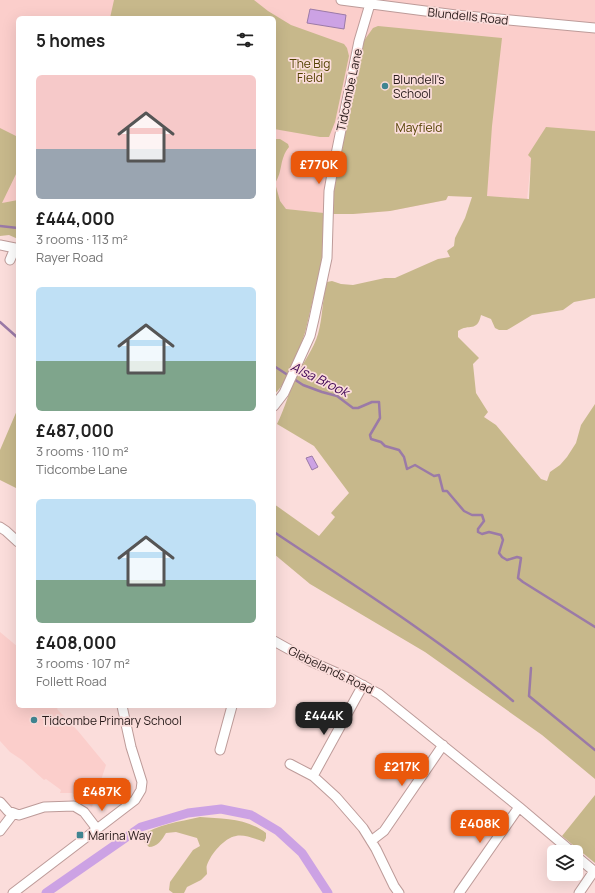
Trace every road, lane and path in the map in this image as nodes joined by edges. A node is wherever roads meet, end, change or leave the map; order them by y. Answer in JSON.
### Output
{"nodes":[{"id":1,"x":341,"y":0,"type":"edge"},
{"id":2,"x":370,"y":4,"type":"junction"},
{"id":3,"x":595,"y":28,"type":"edge"},
{"id":4,"x":0,"y":245,"type":"edge"},
{"id":5,"x":16,"y":249,"type":"edge"},
{"id":6,"x":16,"y":251,"type":"edge"},
{"id":7,"x":10,"y":260,"type":"dead end"},
{"id":8,"x":276,"y":403,"type":"edge"},
{"id":9,"x":0,"y":527,"type":"edge"},
{"id":10,"x":16,"y":540,"type":"edge"},
{"id":11,"x":276,"y":642,"type":"edge"},
{"id":12,"x":363,"y":685,"type":"junction"},
{"id":13,"x":122,"y":708,"type":"edge"},
{"id":14,"x":231,"y":708,"type":"edge"},
{"id":15,"x":443,"y":745,"type":"junction"},
{"id":16,"x":220,"y":751,"type":"dead end"},
{"id":17,"x":290,"y":764,"type":"dead end"},
{"id":18,"x":314,"y":776,"type":"junction"},
{"id":19,"x":0,"y":802,"type":"edge"},
{"id":20,"x":519,"y":807,"type":"junction"},
{"id":21,"x":13,"y":814,"type":"junction"},
{"id":22,"x":97,"y":829,"type":"junction"},
{"id":23,"x":0,"y":830,"type":"edge"},
{"id":24,"x":371,"y":841,"type":"junction"},
{"id":25,"x":564,"y":845,"type":"edge"},
{"id":26,"x":583,"y":862,"type":"edge"},
{"id":27,"x":595,"y":872,"type":"edge"},
{"id":28,"x":13,"y":893,"type":"edge"},
{"id":29,"x":399,"y":893,"type":"edge"},
{"id":30,"x":458,"y":893,"type":"edge"},
{"id":31,"x":578,"y":893,"type":"edge"}],
"edges":[{"from":1,"to":2,"type":"street","name":"Blundells Road"},
{"from":2,"to":3,"type":"street","name":"Blundells Road"},
{"from":2,"to":8,"type":"street","name":"Tidcombe Lane"},
{"from":4,"to":5,"type":"street"},
{"from":6,"to":7,"type":"street"},
{"from":9,"to":10,"type":"street"},
{"from":11,"to":12,"type":"street","name":"Glebelands Road"},
{"from":12,"to":15,"type":"street","name":"Glebelands Road"},
{"from":12,"to":18,"type":"street"},
{"from":13,"to":22,"type":"street"},
{"from":14,"to":16,"type":"street"},
{"from":15,"to":20,"type":"street","name":"Glebelands Road"},
{"from":15,"to":24,"type":"street"},
{"from":17,"to":18,"type":"street"},
{"from":18,"to":24,"type":"street"},
{"from":19,"to":21,"type":"street"},
{"from":20,"to":25,"type":"street","name":"Glebelands Road"},
{"from":20,"to":30,"type":"street"},
{"from":21,"to":22,"type":"street"},
{"from":21,"to":23,"type":"street"},
{"from":22,"to":28,"type":"street"},
{"from":24,"to":29,"type":"street"},
{"from":26,"to":27,"type":"street"},
{"from":27,"to":31,"type":"street"}]}
